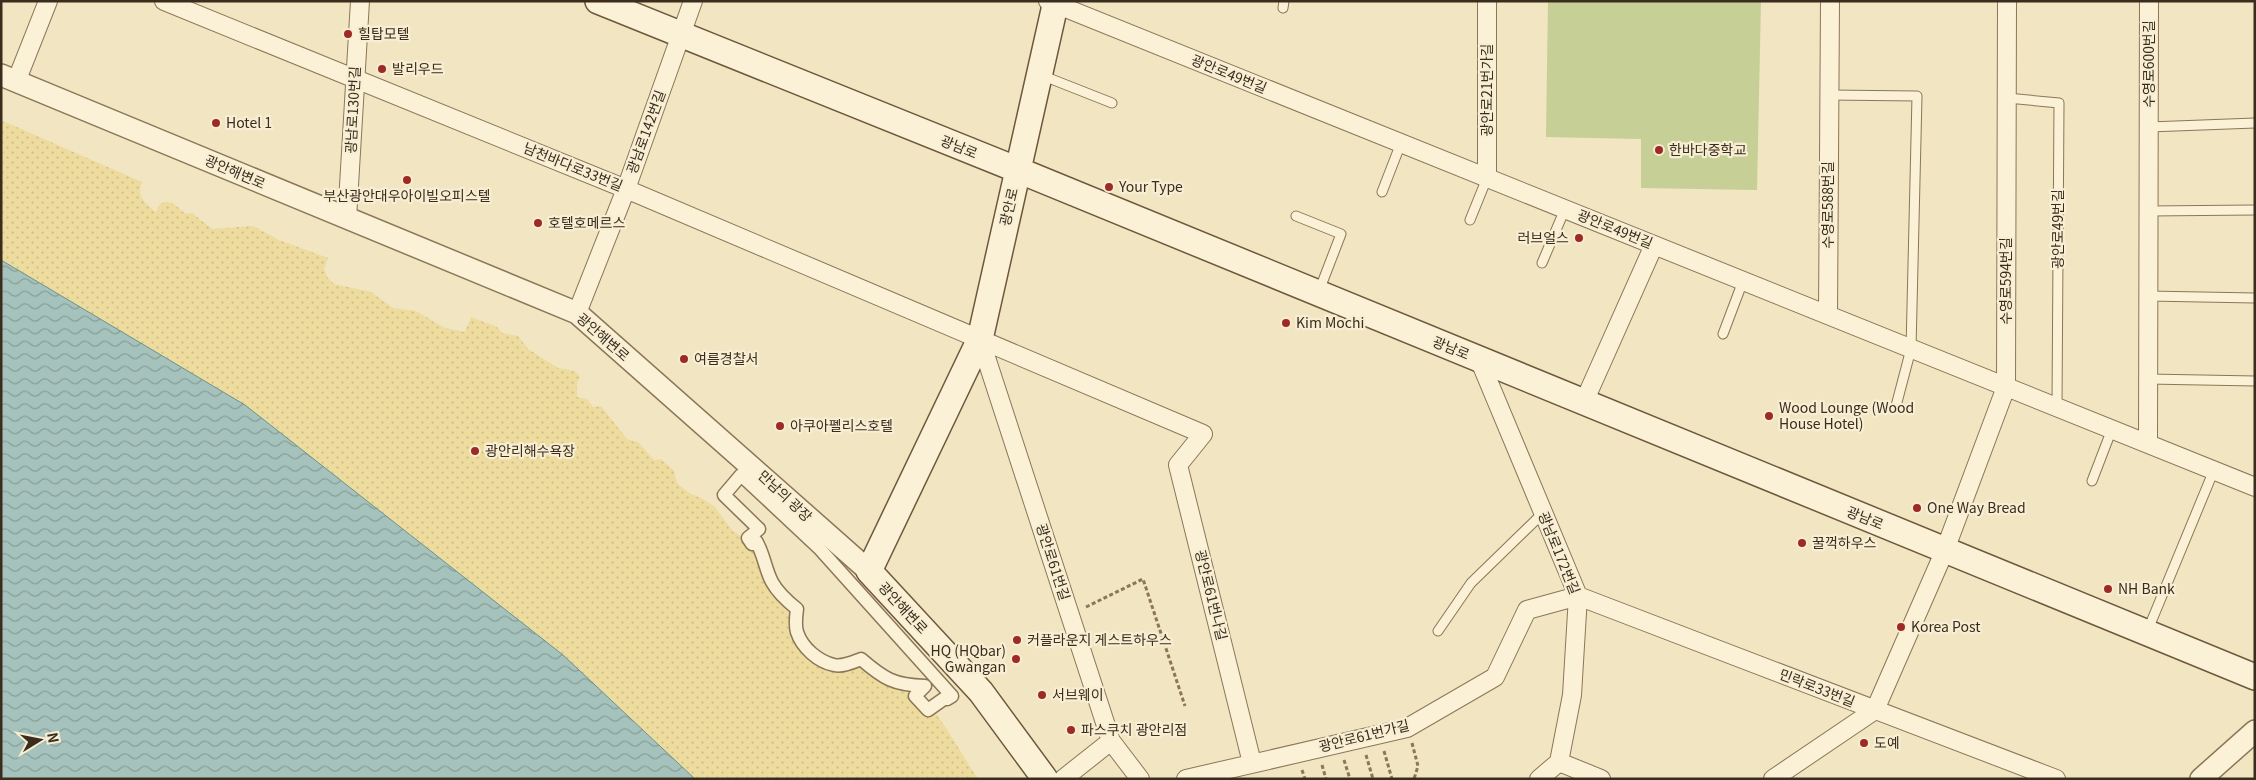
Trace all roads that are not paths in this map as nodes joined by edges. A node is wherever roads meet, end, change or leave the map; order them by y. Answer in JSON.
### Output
{"nodes":[{"id":1,"x":48,"y":1,"type":"edge"},
{"id":2,"x":164,"y":1,"type":"edge"},
{"id":3,"x":360,"y":1,"type":"edge"},
{"id":4,"x":598,"y":1,"type":"edge"},
{"id":5,"x":694,"y":1,"type":"edge"},
{"id":6,"x":1487,"y":1,"type":"edge"},
{"id":7,"x":1830,"y":1,"type":"edge"},
{"id":8,"x":2007,"y":1,"type":"edge"},
{"id":9,"x":2149,"y":1,"type":"edge"},
{"id":10,"x":1053,"y":2,"type":"edge"},
{"id":11,"x":682,"y":35,"type":"junction"},
{"id":12,"x":1041,"y":75,"type":"junction"},
{"id":13,"x":8,"y":78,"type":"edge"},
{"id":14,"x":355,"y":79,"type":"junction"},
{"id":15,"x":1829,"y":95,"type":"junction"},
{"id":16,"x":2006,"y":98,"type":"junction"},
{"id":17,"x":1112,"y":103,"type":"dead end"},
{"id":18,"x":2255,"y":123,"type":"edge"},
{"id":19,"x":2149,"y":127,"type":"junction"},
{"id":20,"x":1401,"y":143,"type":"junction"},
{"id":21,"x":1018,"y":170,"type":"junction"},
{"id":22,"x":1487,"y":178,"type":"junction"},
{"id":23,"x":626,"y":189,"type":"junction"},
{"id":24,"x":1382,"y":192,"type":"dead end"},
{"id":25,"x":1564,"y":209,"type":"junction"},
{"id":26,"x":2255,"y":210,"type":"edge"},
{"id":27,"x":2149,"y":211,"type":"junction"},
{"id":28,"x":1296,"y":216,"type":"dead end"},
{"id":29,"x":347,"y":219,"type":"junction"},
{"id":30,"x":1470,"y":220,"type":"dead end"},
{"id":31,"x":1654,"y":245,"type":"junction"},
{"id":32,"x":1542,"y":263,"type":"dead end"},
{"id":33,"x":1743,"y":281,"type":"junction"},
{"id":34,"x":1318,"y":294,"type":"junction"},
{"id":35,"x":2148,"y":296,"type":"junction"},
{"id":36,"x":2255,"y":298,"type":"edge"},
{"id":37,"x":577,"y":313,"type":"junction"},
{"id":38,"x":1828,"y":315,"type":"junction"},
{"id":39,"x":1723,"y":334,"type":"dead end"},
{"id":40,"x":980,"y":339,"type":"junction"},
{"id":41,"x":1911,"y":349,"type":"junction"},
{"id":42,"x":1479,"y":359,"type":"junction"},
{"id":43,"x":2148,"y":379,"type":"junction"},
{"id":44,"x":2255,"y":381,"type":"edge"},
{"id":45,"x":2006,"y":387,"type":"junction"},
{"id":46,"x":1584,"y":402,"type":"junction"},
{"id":47,"x":1896,"y":406,"type":"dead end"},
{"id":48,"x":2057,"y":407,"type":"junction"},
{"id":49,"x":2112,"y":429,"type":"junction"},
{"id":50,"x":2148,"y":444,"type":"junction"},
{"id":51,"x":2214,"y":470,"type":"junction"},
{"id":52,"x":2092,"y":481,"type":"dead end"},
{"id":53,"x":2255,"y":487,"type":"edge"},
{"id":54,"x":1543,"y":514,"type":"junction"},
{"id":55,"x":1945,"y":550,"type":"junction"},
{"id":56,"x":869,"y":571,"type":"junction"},
{"id":57,"x":1578,"y":596,"type":"junction"},
{"id":58,"x":1438,"y":631,"type":"dead end"},
{"id":59,"x":2147,"y":633,"type":"junction"},
{"id":60,"x":2255,"y":677,"type":"edge"},
{"id":61,"x":952,"y":696,"type":"joint"},
{"id":62,"x":1875,"y":710,"type":"junction"},
{"id":63,"x":2255,"y":731,"type":"edge"},
{"id":64,"x":1111,"y":741,"type":"junction"},
{"id":65,"x":1559,"y":762,"type":"junction"},
{"id":66,"x":1252,"y":763,"type":"junction"},
{"id":67,"x":1045,"y":779,"type":"edge"},
{"id":68,"x":1063,"y":779,"type":"edge"},
{"id":69,"x":1140,"y":779,"type":"edge"},
{"id":70,"x":1186,"y":779,"type":"edge"},
{"id":71,"x":1539,"y":779,"type":"edge"},
{"id":72,"x":1601,"y":779,"type":"edge"},
{"id":73,"x":1773,"y":779,"type":"edge"},
{"id":74,"x":2056,"y":779,"type":"edge"},
{"id":75,"x":2201,"y":779,"type":"edge"}],
"edges":[{"from":1,"to":13,"type":"street"},
{"from":2,"to":14,"type":"street","name":"남천바다로33번길"},
{"from":3,"to":14,"type":"street","name":"광남로130번길"},
{"from":4,"to":11,"type":"main road","name":"광남로"},
{"from":5,"to":11,"type":"street","name":"광남로142번길"},
{"from":6,"to":22,"type":"street","name":"광안로21번가길"},
{"from":7,"to":15,"type":"street","name":"수영로588번길"},
{"from":8,"to":16,"type":"street","name":"수영로594번길"},
{"from":9,"to":19,"type":"street","name":"수영로600번길"},
{"from":10,"to":12,"type":"main road","name":"광안로"},
{"from":10,"to":20,"type":"street","name":"광안로49번길"},
{"from":11,"to":21,"type":"main road","name":"광남로"},
{"from":11,"to":23,"type":"street","name":"광남로142번길"},
{"from":12,"to":17,"type":"lane"},
{"from":12,"to":21,"type":"main road","name":"광안로"},
{"from":13,"to":29,"type":"street","name":"광안해변로"},
{"from":14,"to":23,"type":"street","name":"남천바다로33번길"},
{"from":14,"to":29,"type":"street","name":"광남로130번길"},
{"from":15,"to":38,"type":"street","name":"수영로588번길"},
{"from":15,"to":41,"type":"lane"},
{"from":16,"to":45,"type":"street","name":"수영로594번길"},
{"from":16,"to":48,"type":"lane","name":"광안로49번길"},
{"from":18,"to":19,"type":"lane","name":"수영로600번길"},
{"from":19,"to":27,"type":"street","name":"수영로600번길"},
{"from":20,"to":22,"type":"street","name":"광안로49번길"},
{"from":20,"to":24,"type":"lane"},
{"from":21,"to":34,"type":"main road","name":"광남로"},
{"from":21,"to":40,"type":"main road","name":"광안로"},
{"from":22,"to":25,"type":"street","name":"광안로49번길"},
{"from":22,"to":30,"type":"lane"},
{"from":23,"to":37,"type":"street","name":"광남로142번길"},
{"from":23,"to":40,"type":"street","name":"남천바다로33번길"},
{"from":25,"to":31,"type":"street","name":"광안로49번길"},
{"from":25,"to":32,"type":"lane"},
{"from":26,"to":27,"type":"lane"},
{"from":27,"to":35,"type":"street","name":"수영로600번길"},
{"from":28,"to":34,"type":"lane"},
{"from":29,"to":37,"type":"street","name":"광안해변로"},
{"from":31,"to":33,"type":"street","name":"광안로49번길"},
{"from":31,"to":46,"type":"street"},
{"from":33,"to":38,"type":"street","name":"광안로49번길"},
{"from":33,"to":39,"type":"lane"},
{"from":34,"to":42,"type":"main road","name":"광남로"},
{"from":35,"to":36,"type":"lane"},
{"from":35,"to":43,"type":"street","name":"수영로600번길"},
{"from":37,"to":56,"type":"street","name":"광안해변로"},
{"from":38,"to":41,"type":"street","name":"광안로49번길"},
{"from":40,"to":56,"type":"main road","name":"광안로"},
{"from":40,"to":64,"type":"street","name":"광안로61번길"},
{"from":40,"to":66,"type":"street","name":"광안로61번나길"},
{"from":41,"to":45,"type":"street","name":"광안로49번길"},
{"from":41,"to":47,"type":"lane"},
{"from":42,"to":46,"type":"main road","name":"광남로"},
{"from":42,"to":54,"type":"street","name":"광남로172번길"},
{"from":43,"to":44,"type":"lane"},
{"from":43,"to":50,"type":"street","name":"수영로600번길"},
{"from":45,"to":48,"type":"street","name":"광안로49번길"},
{"from":45,"to":55,"type":"street","name":"수영로594번길"},
{"from":46,"to":55,"type":"main road","name":"광남로"},
{"from":48,"to":49,"type":"street","name":"광안로49번길"},
{"from":49,"to":50,"type":"street","name":"광안로49번길"},
{"from":49,"to":52,"type":"lane"},
{"from":50,"to":51,"type":"street","name":"광안로49번길"},
{"from":51,"to":53,"type":"street","name":"광안로49번길"},
{"from":51,"to":59,"type":"lane"},
{"from":54,"to":57,"type":"street","name":"광남로172번길"},
{"from":54,"to":58,"type":"lane"},
{"from":55,"to":59,"type":"main road","name":"광남로"},
{"from":55,"to":62,"type":"street","name":"수영로594번길"},
{"from":56,"to":67,"type":"main road","name":"광안해변로"},
{"from":57,"to":62,"type":"street","name":"민락로33번길"},
{"from":57,"to":65,"type":"street","name":"광남로172번길"},
{"from":57,"to":66,"type":"street","name":"광안로61번가길"},
{"from":59,"to":60,"type":"main road","name":"광남로"},
{"from":61,"to":61,"type":"street","name":"만남의 광장"},
{"from":62,"to":73,"type":"street"},
{"from":62,"to":74,"type":"street","name":"민락로33번길"},
{"from":63,"to":75,"type":"street"},
{"from":64,"to":68,"type":"street"},
{"from":64,"to":69,"type":"street","name":"광안로61번길"},
{"from":65,"to":71,"type":"street"},
{"from":65,"to":72,"type":"street"},
{"from":66,"to":70,"type":"street","name":"광안로61번가길"}]}
